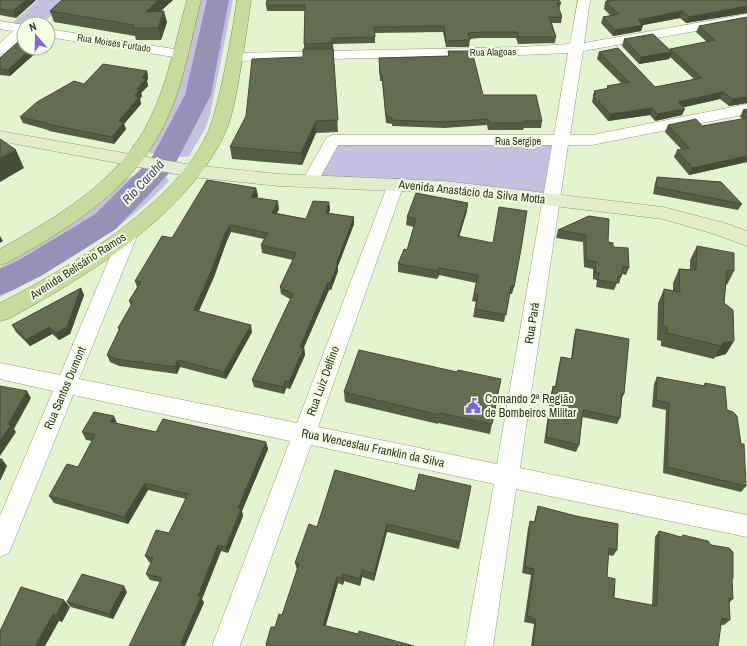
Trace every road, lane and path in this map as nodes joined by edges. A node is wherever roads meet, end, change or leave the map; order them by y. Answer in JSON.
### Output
{"nodes":[{"id":1,"x":194,"y":0,"type":"edge"},
{"id":2,"x":244,"y":0,"type":"edge"},
{"id":3,"x":584,"y":0,"type":"edge"},
{"id":4,"x":747,"y":18,"type":"edge"},
{"id":5,"x":0,"y":26,"type":"edge"},
{"id":6,"x":16,"y":28,"type":"edge"},
{"id":7,"x":56,"y":34,"type":"edge"},
{"id":8,"x":16,"y":36,"type":"edge"},
{"id":9,"x":577,"y":48,"type":"junction"},
{"id":10,"x":198,"y":49,"type":"dead end"},
{"id":11,"x":0,"y":50,"type":"edge"},
{"id":12,"x":228,"y":53,"type":"junction"},
{"id":13,"x":180,"y":54,"type":"junction"},
{"id":14,"x":747,"y":109,"type":"edge"},
{"id":15,"x":0,"y":136,"type":"edge"},
{"id":16,"x":562,"y":141,"type":"junction"},
{"id":17,"x":139,"y":161,"type":"junction"},
{"id":18,"x":185,"y":170,"type":"junction"},
{"id":19,"x":310,"y":182,"type":"junction"},
{"id":20,"x":396,"y":184,"type":"junction"},
{"id":21,"x":552,"y":200,"type":"junction"},
{"id":22,"x":130,"y":231,"type":"junction"},
{"id":23,"x":747,"y":239,"type":"edge"},
{"id":24,"x":0,"y":258,"type":"edge"},
{"id":25,"x":0,"y":313,"type":"edge"},
{"id":26,"x":0,"y":370,"type":"edge"},
{"id":27,"x":67,"y":384,"type":"junction"},
{"id":28,"x":304,"y":434,"type":"junction"},
{"id":29,"x":507,"y":476,"type":"junction"},
{"id":30,"x":747,"y":526,"type":"edge"},
{"id":31,"x":0,"y":545,"type":"edge"},
{"id":32,"x":226,"y":646,"type":"edge"},
{"id":33,"x":479,"y":646,"type":"edge"}],
"edges":[{"from":1,"to":13,"type":"main road"},
{"from":2,"to":12,"type":"main road","name":"Avenida Belisário Ramos"},
{"from":3,"to":9,"type":"street","name":"Rua Pará"},
{"from":4,"to":9,"type":"street","name":"Rua Alagoas"},
{"from":5,"to":6,"type":"street"},
{"from":7,"to":13,"type":"street","name":"Rua Moisés Furtado"},
{"from":8,"to":11,"type":"street"},
{"from":9,"to":12,"type":"street","name":"Rua Alagoas"},
{"from":9,"to":16,"type":"street","name":"Rua Pará"},
{"from":10,"to":12,"type":"path"},
{"from":12,"to":18,"type":"main road","name":"Avenida Belisário Ramos"},
{"from":13,"to":17,"type":"main road"},
{"from":14,"to":16,"type":"street","name":"Rua Sergipe"},
{"from":15,"to":17,"type":"main road","name":"Avenida Anastácio da Silva Motta"},
{"from":16,"to":19,"type":"street","name":"Rua Sergipe"},
{"from":16,"to":21,"type":"street","name":"Rua Pará"},
{"from":17,"to":18,"type":"main road","name":"Avenida Anastácio da Silva Motta"},
{"from":17,"to":24,"type":"main road"},
{"from":18,"to":19,"type":"main road","name":"Avenida Anastácio da Silva Motta"},
{"from":18,"to":22,"type":"main road","name":"Avenida Belisário Ramos"},
{"from":19,"to":20,"type":"main road","name":"Avenida Anastácio da Silva Motta"},
{"from":20,"to":21,"type":"main road","name":"Avenida Anastácio da Silva Motta"},
{"from":20,"to":28,"type":"street","name":"Rua Luiz Delfino"},
{"from":21,"to":23,"type":"main road","name":"Avenida Anastácio da Silva Motta"},
{"from":21,"to":29,"type":"street","name":"Rua Pará"},
{"from":22,"to":25,"type":"main road","name":"Avenida Belisário Ramos"},
{"from":22,"to":27,"type":"street","name":"Rua Santos Dumont"},
{"from":26,"to":27,"type":"street","name":"Rua Wenceslau Franklin da Silva"},
{"from":27,"to":28,"type":"street","name":"Rua Wenceslau Franklin da Silva"},
{"from":27,"to":31,"type":"street","name":"Rua Santos Dumont"},
{"from":28,"to":29,"type":"street","name":"Rua Wenceslau Franklin da Silva"},
{"from":28,"to":32,"type":"street","name":"Rua Luiz Delfino"},
{"from":29,"to":30,"type":"street","name":"Rua Wenceslau Franklin da Silva"},
{"from":29,"to":33,"type":"street","name":"Rua Pará"}]}
